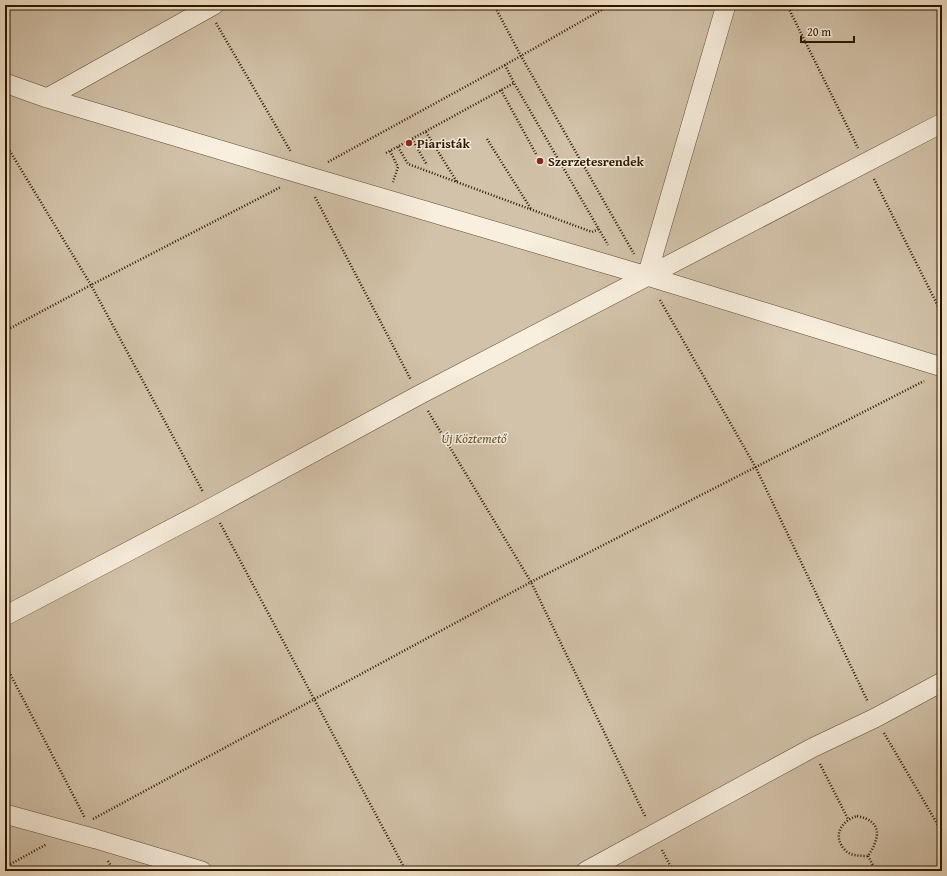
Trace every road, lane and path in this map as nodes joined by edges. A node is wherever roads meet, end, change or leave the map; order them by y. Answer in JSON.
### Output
{"nodes":[{"id":1,"x":494,"y":5,"type":"edge"},
{"id":2,"x":726,"y":5,"type":"edge"},
{"id":3,"x":211,"y":7,"type":"edge"},
{"id":4,"x":506,"y":65,"type":"dead end"},
{"id":5,"x":5,"y":83,"type":"edge"},
{"id":6,"x":514,"y":83,"type":"junction"},
{"id":7,"x":501,"y":90,"type":"junction"},
{"id":8,"x":46,"y":98,"type":"junction"},
{"id":9,"x":942,"y":123,"type":"edge"},
{"id":10,"x":426,"y":132,"type":"junction"},
{"id":11,"x":412,"y":139,"type":"junction"},
{"id":12,"x":487,"y":139,"type":"dead end"},
{"id":13,"x":398,"y":147,"type":"junction"},
{"id":14,"x":390,"y":151,"type":"junction"},
{"id":15,"x":386,"y":153,"type":"dead end"},
{"id":16,"x":536,"y":154,"type":"dead end"},
{"id":17,"x":427,"y":165,"type":"dead end"},
{"id":18,"x":304,"y":175,"type":"junction"},
{"id":19,"x":458,"y":183,"type":"junction"},
{"id":20,"x":388,"y":200,"type":"junction"},
{"id":21,"x":531,"y":210,"type":"junction"},
{"id":22,"x":599,"y":229,"type":"junction"},
{"id":23,"x":606,"y":264,"type":"junction"},
{"id":24,"x":646,"y":276,"type":"junction"},
{"id":25,"x":935,"y":373,"type":"edge"},
{"id":26,"x":419,"y":395,"type":"junction"},
{"id":27,"x":756,"y":468,"type":"junction"},
{"id":28,"x":531,"y":582,"type":"junction"},
{"id":29,"x":5,"y":616,"type":"edge"},
{"id":30,"x":5,"y":664,"type":"edge"},
{"id":31,"x":942,"y":682,"type":"edge"},
{"id":32,"x":875,"y":718,"type":"junction"},
{"id":33,"x":812,"y":748,"type":"junction"},
{"id":34,"x":5,"y":814,"type":"edge"},
{"id":35,"x":848,"y":819,"type":"junction"},
{"id":36,"x":69,"y":832,"type":"junction"},
{"id":37,"x":942,"y":832,"type":"edge"},
{"id":38,"x":654,"y":835,"type":"junction"},
{"id":39,"x":868,"y":856,"type":"junction"},
{"id":40,"x":5,"y":867,"type":"edge"},
{"id":41,"x":202,"y":871,"type":"edge"},
{"id":42,"x":586,"y":871,"type":"edge"},
{"id":43,"x":673,"y":871,"type":"edge"},
{"id":44,"x":876,"y":871,"type":"edge"}],
"edges":[{"from":1,"to":24,"type":"path"},
{"from":2,"to":24,"type":"lane"},
{"from":3,"to":8,"type":"lane"},
{"from":3,"to":18,"type":"path"},
{"from":4,"to":6,"type":"path"},
{"from":5,"to":8,"type":"lane"},
{"from":6,"to":7,"type":"path"},
{"from":6,"to":22,"type":"path"},
{"from":7,"to":10,"type":"path"},
{"from":7,"to":16,"type":"path"},
{"from":8,"to":18,"type":"lane"},
{"from":9,"to":24,"type":"lane"},
{"from":10,"to":11,"type":"path"},
{"from":10,"to":19,"type":"path"},
{"from":11,"to":13,"type":"path"},
{"from":11,"to":17,"type":"path"},
{"from":12,"to":21,"type":"path"},
{"from":13,"to":14,"type":"path"},
{"from":13,"to":19,"type":"path"},
{"from":14,"to":15,"type":"path"},
{"from":14,"to":20,"type":"path"},
{"from":18,"to":20,"type":"lane"},
{"from":18,"to":26,"type":"path"},
{"from":19,"to":21,"type":"path"},
{"from":20,"to":23,"type":"lane"},
{"from":21,"to":22,"type":"path"},
{"from":22,"to":23,"type":"path"},
{"from":23,"to":24,"type":"lane"},
{"from":24,"to":25,"type":"lane"},
{"from":24,"to":26,"type":"lane"},
{"from":24,"to":27,"type":"path"},
{"from":25,"to":27,"type":"path"},
{"from":26,"to":28,"type":"path"},
{"from":26,"to":29,"type":"lane"},
{"from":27,"to":28,"type":"path"},
{"from":27,"to":32,"type":"path"},
{"from":28,"to":30,"type":"path"},
{"from":28,"to":38,"type":"path"},
{"from":31,"to":32,"type":"lane"},
{"from":32,"to":33,"type":"lane"},
{"from":32,"to":37,"type":"path"},
{"from":33,"to":35,"type":"path"},
{"from":33,"to":38,"type":"lane"},
{"from":34,"to":36,"type":"lane"},
{"from":35,"to":39,"type":"path"},
{"from":35,"to":39,"type":"path"},
{"from":36,"to":40,"type":"path"},
{"from":36,"to":41,"type":"lane"},
{"from":38,"to":42,"type":"lane"},
{"from":38,"to":43,"type":"path"},
{"from":39,"to":44,"type":"path"}]}
